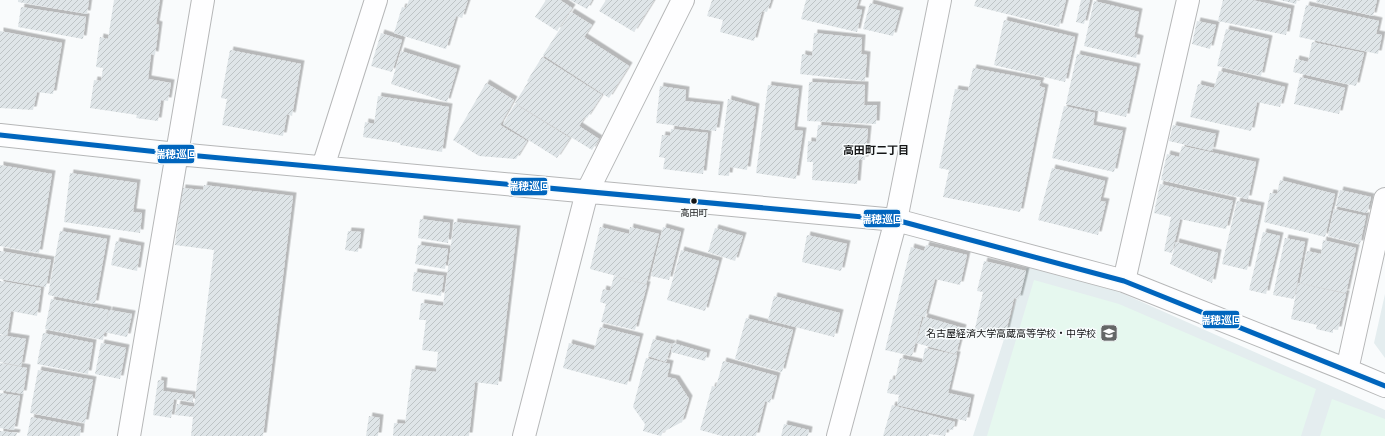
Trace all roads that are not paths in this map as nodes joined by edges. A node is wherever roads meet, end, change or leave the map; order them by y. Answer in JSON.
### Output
{"nodes":[{"id":1,"x":204,"y":0,"type":"edge"},
{"id":2,"x":376,"y":0,"type":"edge"},
{"id":3,"x":683,"y":0,"type":"edge"},
{"id":4,"x":940,"y":0,"type":"edge"},
{"id":5,"x":1188,"y":0,"type":"edge"},
{"id":6,"x":0,"y":135,"type":"edge"},
{"id":7,"x":176,"y":154,"type":"junction"},
{"id":8,"x":323,"y":167,"type":"junction"},
{"id":9,"x":587,"y":192,"type":"junction"},
{"id":10,"x":1385,"y":200,"type":"edge"},
{"id":11,"x":896,"y":220,"type":"junction"},
{"id":12,"x":1124,"y":281,"type":"junction"},
{"id":13,"x":1347,"y":370,"type":"junction"},
{"id":14,"x":1385,"y":386,"type":"edge"},
{"id":15,"x":129,"y":436,"type":"edge"},
{"id":16,"x":524,"y":436,"type":"edge"},
{"id":17,"x":838,"y":436,"type":"edge"}],
"edges":[{"from":1,"to":7,"type":"street"},
{"from":2,"to":8,"type":"street"},
{"from":3,"to":9,"type":"street"},
{"from":4,"to":11,"type":"street"},
{"from":5,"to":12,"type":"street"},
{"from":6,"to":7,"type":"street"},
{"from":7,"to":8,"type":"street"},
{"from":7,"to":15,"type":"street"},
{"from":8,"to":9,"type":"street"},
{"from":9,"to":11,"type":"street"},
{"from":9,"to":16,"type":"street"},
{"from":10,"to":13,"type":"street"},
{"from":11,"to":12,"type":"street"},
{"from":11,"to":17,"type":"street"},
{"from":12,"to":13,"type":"street"},
{"from":13,"to":14,"type":"street"}]}
